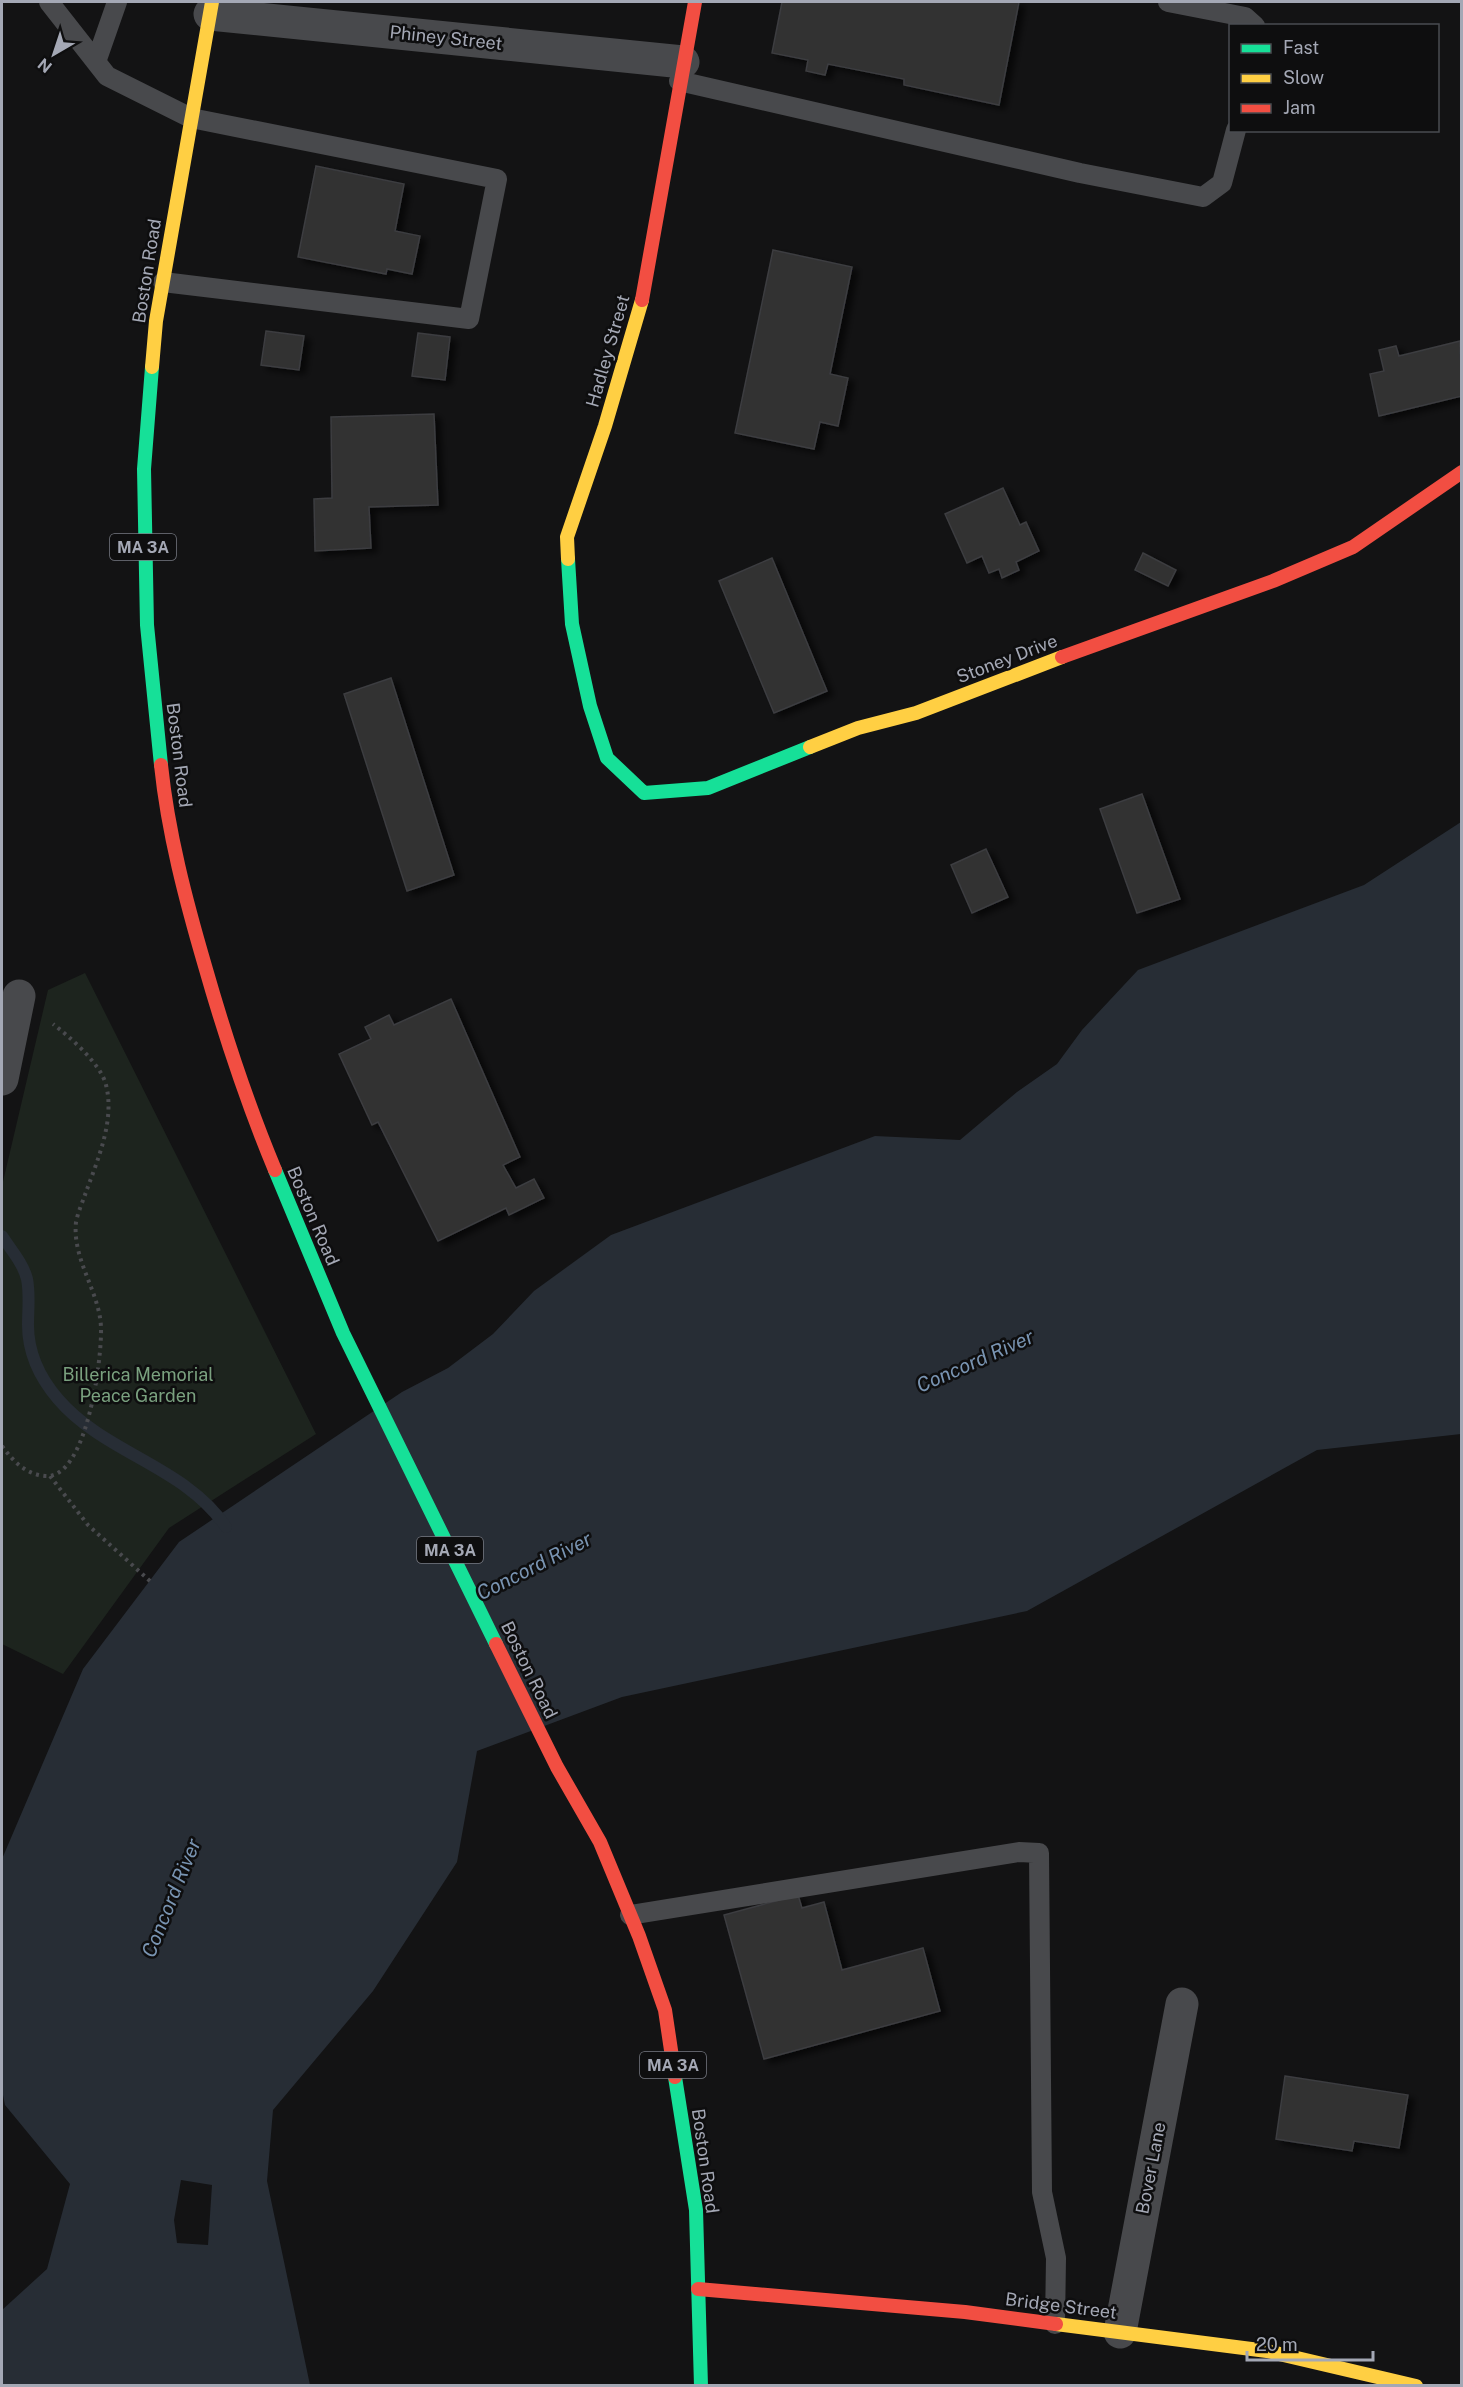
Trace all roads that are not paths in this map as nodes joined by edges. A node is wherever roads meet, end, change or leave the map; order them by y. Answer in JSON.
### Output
{"nodes":[{"id":1,"x":49,"y":2,"type":"edge"},
{"id":2,"x":117,"y":2,"type":"edge"},
{"id":3,"x":695,"y":2,"type":"edge"},
{"id":4,"x":1168,"y":2,"type":"edge"},
{"id":5,"x":211,"y":8,"type":"edge"},
{"id":6,"x":1253,"y":24,"type":"edge"},
{"id":7,"x":96,"y":62,"type":"junction"},
{"id":8,"x":681,"y":71,"type":"junction"},
{"id":9,"x":191,"y":118,"type":"junction"},
{"id":10,"x":1235,"y":132,"type":"edge"},
{"id":11,"x":163,"y":282,"type":"junction"},
{"id":12,"x":1461,"y":472,"type":"edge"},
{"id":13,"x":590,"y":706,"type":"joint"},
{"id":14,"x":18,"y":1003,"type":"road end"},
{"id":15,"x":2,"y":1079,"type":"edge"},
{"id":16,"x":630,"y":1915,"type":"junction"},
{"id":17,"x":1182,"y":2004,"type":"dead end"},
{"id":18,"x":698,"y":2289,"type":"junction"},
{"id":19,"x":1055,"y":2324,"type":"junction"},
{"id":20,"x":1120,"y":2332,"type":"junction"},
{"id":21,"x":1368,"y":2380,"type":"edge"},
{"id":22,"x":701,"y":2385,"type":"edge"},
{"id":23,"x":1416,"y":2385,"type":"edge"}],
"edges":[{"from":1,"to":7,"type":"lane"},
{"from":2,"to":7,"type":"lane"},
{"from":3,"to":8,"type":"main road","name":"Hadley Street"},
{"from":4,"to":6,"type":"lane"},
{"from":5,"to":8,"type":"street","name":"Phiney Street"},
{"from":5,"to":9,"type":"main road","name":"Boston Road","number":"MA 3A"},
{"from":7,"to":9,"type":"lane"},
{"from":8,"to":10,"type":"lane"},
{"from":8,"to":13,"type":"main road","name":"Hadley Street"},
{"from":9,"to":11,"type":"main road","name":"Boston Road","number":"MA 3A"},
{"from":9,"to":11,"type":"lane"},
{"from":11,"to":16,"type":"main road","name":"Boston Road","number":"MA 3A"},
{"from":12,"to":13,"type":"main road","name":"Stoney Drive"},
{"from":14,"to":15,"type":"street"},
{"from":16,"to":18,"type":"main road","name":"Boston Road","number":"MA 3A"},
{"from":16,"to":19,"type":"lane"},
{"from":17,"to":20,"type":"street","name":"Bover Lane"},
{"from":18,"to":19,"type":"main road","name":"Bridge Street"},
{"from":18,"to":22,"type":"main road","name":"Boston Road","number":"MA 3A"},
{"from":19,"to":20,"type":"main road","name":"Bridge Street"},
{"from":20,"to":21,"type":"main road","name":"Bridge Street"},
{"from":21,"to":23,"type":"main road","name":"Bridge Street"}]}
